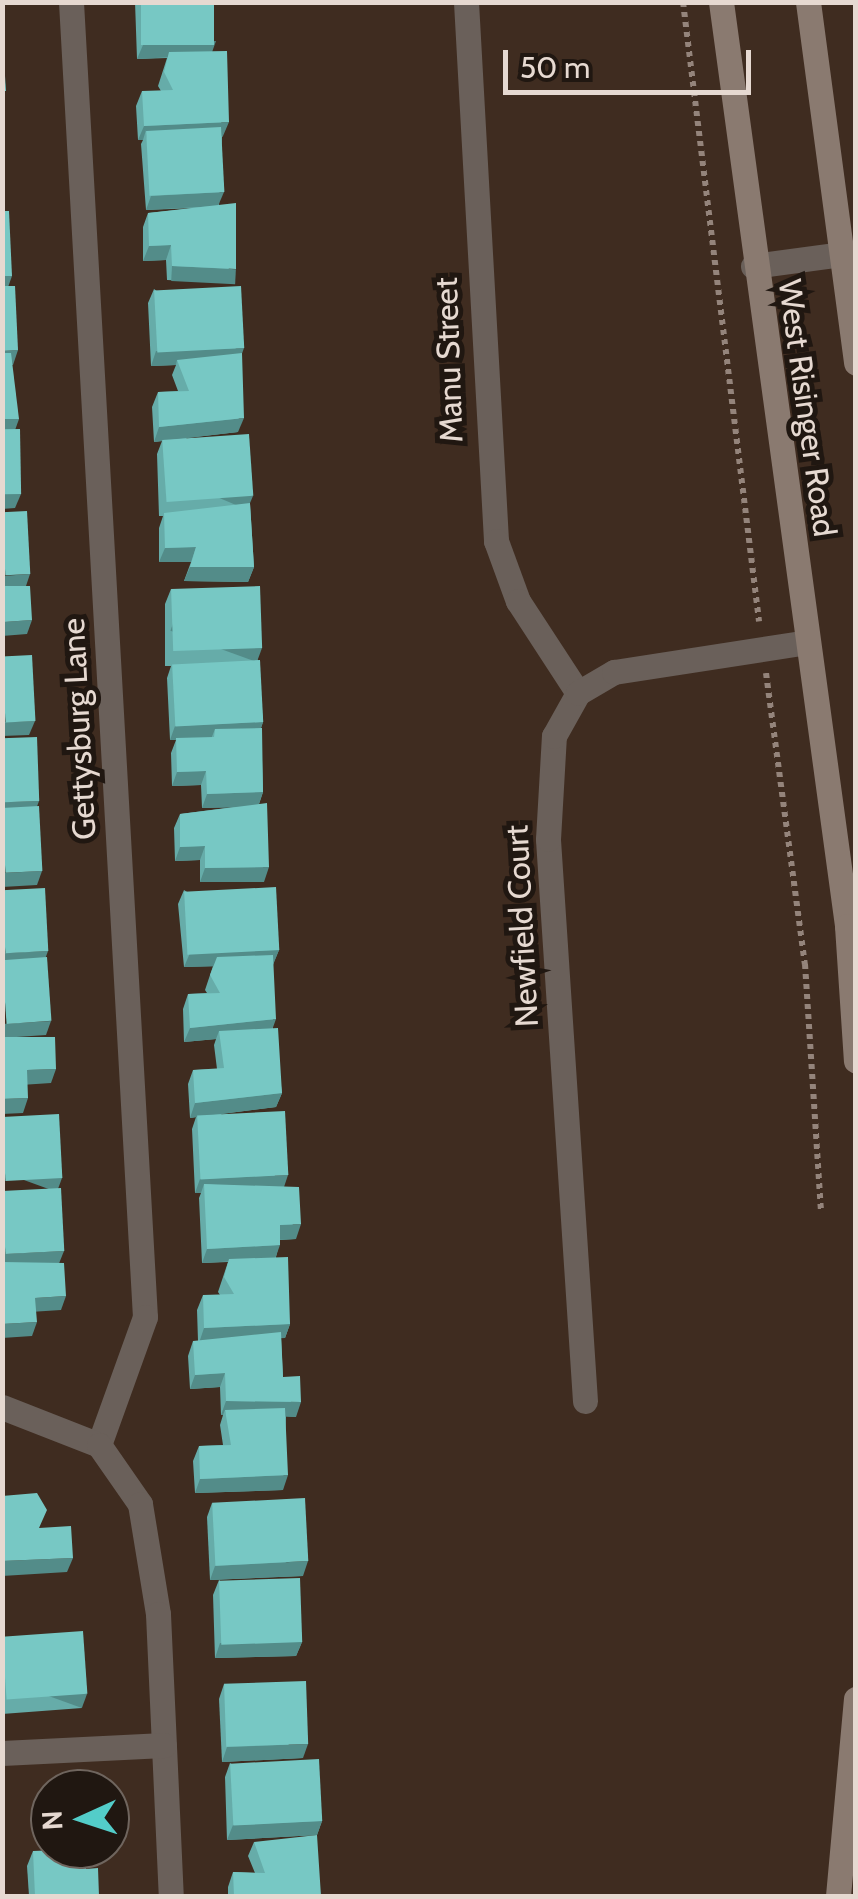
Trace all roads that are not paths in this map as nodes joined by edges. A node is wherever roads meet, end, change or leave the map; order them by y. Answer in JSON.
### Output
{"nodes":[{"id":1,"x":71,"y":2,"type":"edge"},
{"id":2,"x":466,"y":2,"type":"edge"},
{"id":3,"x":721,"y":2,"type":"edge"},
{"id":4,"x":808,"y":2,"type":"edge"},
{"id":5,"x":846,"y":254,"type":"edge"},
{"id":6,"x":753,"y":266,"type":"junction"},
{"id":7,"x":856,"y":363,"type":"edge"},
{"id":8,"x":808,"y":642,"type":"junction"},
{"id":9,"x":578,"y":693,"type":"junction"},
{"id":10,"x":856,"y":1061,"type":"edge"},
{"id":11,"x":584,"y":1400,"type":"dead end"},
{"id":12,"x":2,"y":1407,"type":"edge"},
{"id":13,"x":100,"y":1445,"type":"junction"},
{"id":14,"x":856,"y":1699,"type":"edge"},
{"id":15,"x":164,"y":1745,"type":"junction"},
{"id":16,"x":2,"y":1753,"type":"edge"},
{"id":17,"x":171,"y":1896,"type":"edge"},
{"id":18,"x":838,"y":1896,"type":"edge"}],
"edges":[{"from":1,"to":13,"type":"street","name":"Gettysburg Lane"},
{"from":2,"to":9,"type":"street","name":"Manu Street"},
{"from":3,"to":6,"type":"main road","name":"West Risinger Road"},
{"from":4,"to":5,"type":"main road","name":"West Risinger Road"},
{"from":5,"to":6,"type":"street"},
{"from":5,"to":7,"type":"main road","name":"West Risinger Road"},
{"from":6,"to":8,"type":"main road","name":"West Risinger Road"},
{"from":8,"to":9,"type":"street"},
{"from":8,"to":10,"type":"main road","name":"West Risinger Road"},
{"from":9,"to":11,"type":"street","name":"Newfield Court"},
{"from":12,"to":13,"type":"street"},
{"from":13,"to":15,"type":"street"},
{"from":14,"to":18,"type":"main road"},
{"from":15,"to":16,"type":"street"},
{"from":15,"to":17,"type":"street"}]}
